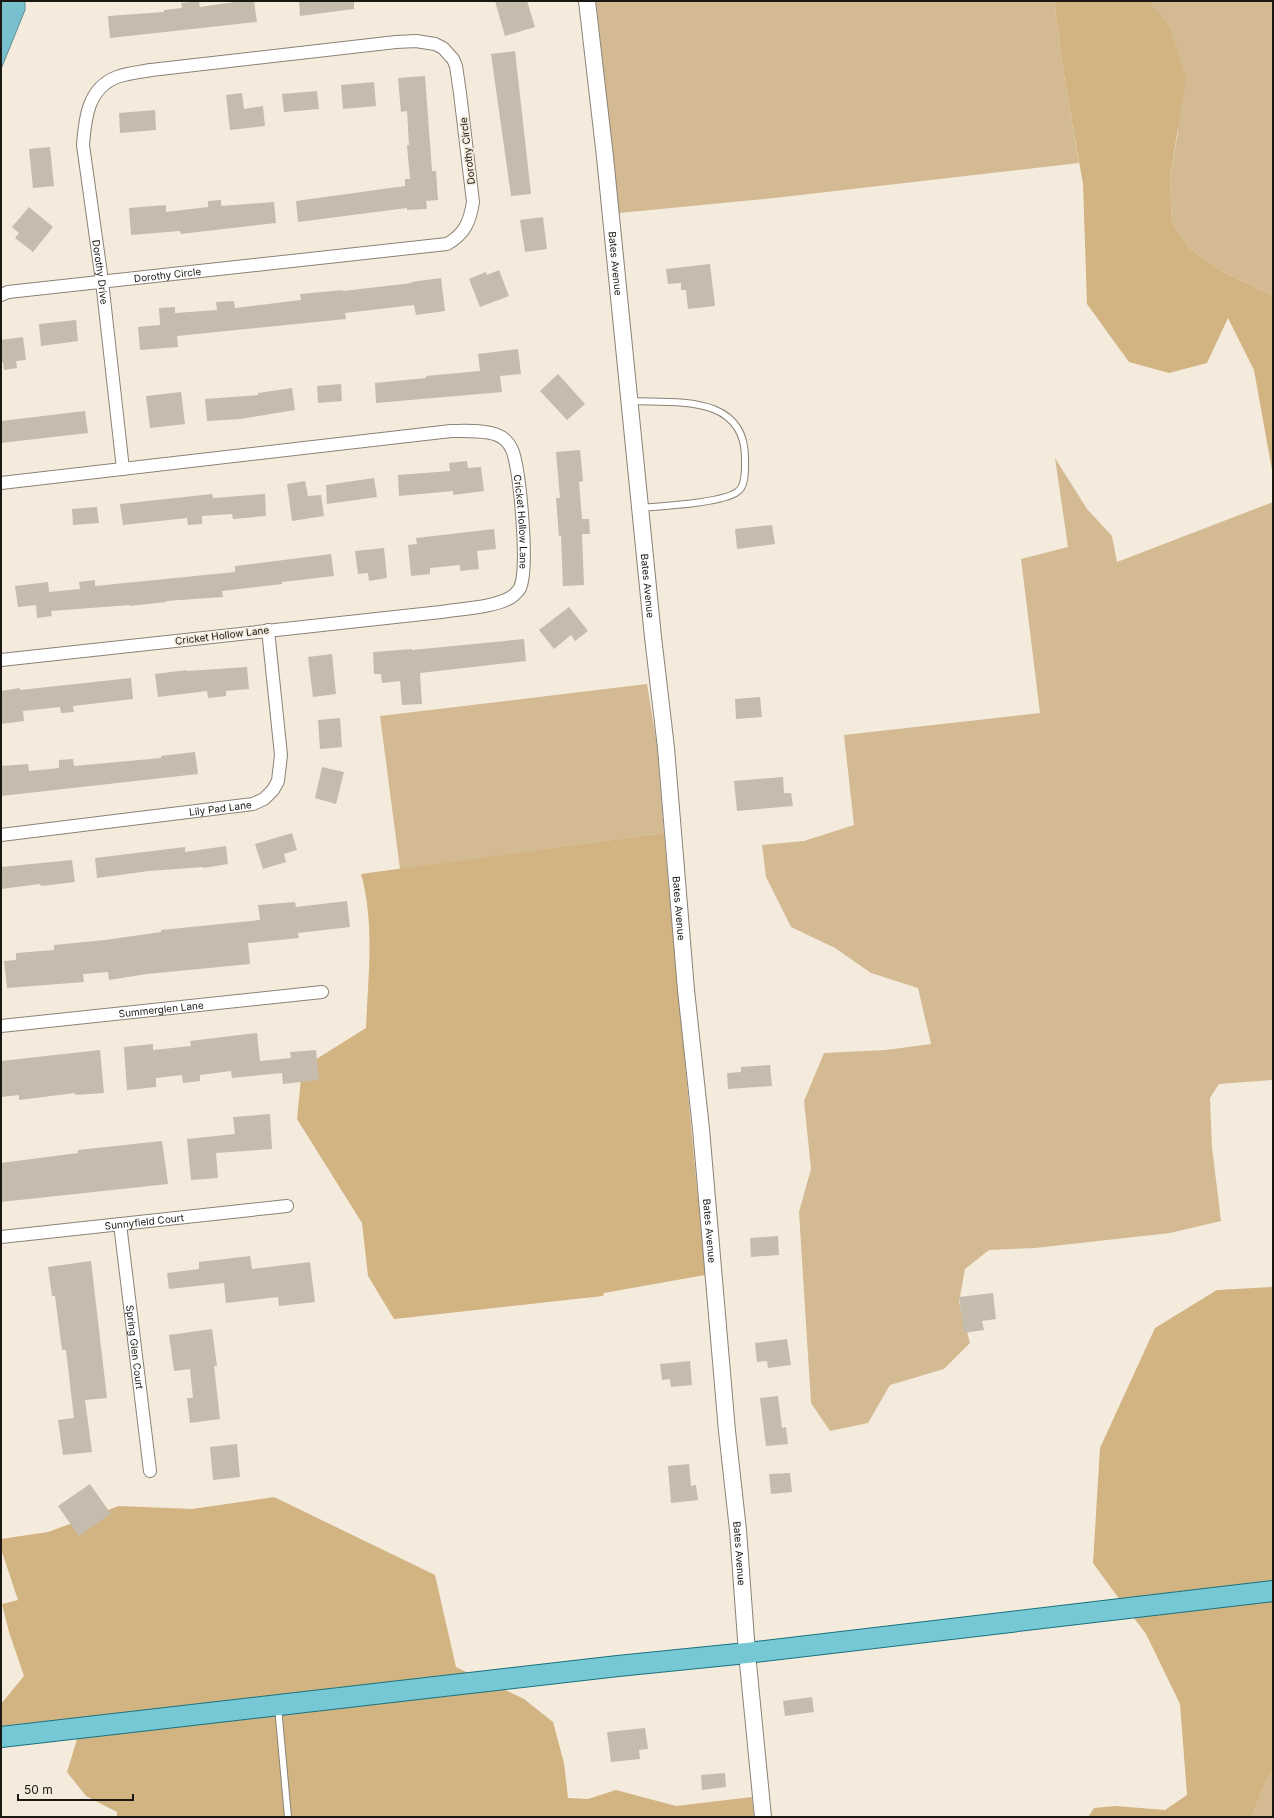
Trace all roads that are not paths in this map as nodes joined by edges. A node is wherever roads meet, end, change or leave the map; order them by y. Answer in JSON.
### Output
{"nodes":[{"id":1,"x":587,"y":1,"type":"edge"},
{"id":2,"x":107,"y":83,"type":"joint"},
{"id":3,"x":102,"y":281,"type":"junction"},
{"id":4,"x":1,"y":295,"type":"edge"},
{"id":5,"x":629,"y":401,"type":"junction"},
{"id":6,"x":122,"y":469,"type":"junction"},
{"id":7,"x":1,"y":483,"type":"edge"},
{"id":8,"x":640,"y":508,"type":"junction"},
{"id":9,"x":268,"y":630,"type":"junction"},
{"id":10,"x":1,"y":660,"type":"edge"},
{"id":11,"x":1,"y":835,"type":"edge"},
{"id":12,"x":322,"y":992,"type":"dead end"},
{"id":13,"x":1,"y":1026,"type":"edge"},
{"id":14,"x":287,"y":1206,"type":"dead end"},
{"id":15,"x":120,"y":1224,"type":"junction"},
{"id":16,"x":1,"y":1236,"type":"edge"},
{"id":17,"x":150,"y":1471,"type":"dead end"},
{"id":18,"x":1273,"y":1591,"type":"edge"},
{"id":19,"x":747,"y":1653,"type":"junction"},
{"id":20,"x":278,"y":1705,"type":"junction"},
{"id":21,"x":1,"y":1737,"type":"edge"},
{"id":22,"x":288,"y":1817,"type":"edge"},
{"id":23,"x":763,"y":1817,"type":"edge"}],
"edges":[{"from":1,"to":5,"type":"street","name":"Bates Avenue"},
{"from":2,"to":3,"type":"street","name":"Dorothy Drive"},
{"from":2,"to":3,"type":"street","name":"Dorothy Circle"},
{"from":3,"to":4,"type":"street","name":"Dorothy Circle"},
{"from":3,"to":6,"type":"street","name":"Dorothy Drive"},
{"from":5,"to":8,"type":"street","name":"Bates Avenue"},
{"from":5,"to":8,"type":"lane"},
{"from":6,"to":7,"type":"street","name":"Cricket Hollow Lane"},
{"from":6,"to":9,"type":"street","name":"Cricket Hollow Lane"},
{"from":8,"to":19,"type":"street","name":"Bates Avenue"},
{"from":9,"to":10,"type":"street","name":"Cricket Hollow Lane"},
{"from":9,"to":11,"type":"street","name":"Lily Pad Lane"},
{"from":12,"to":13,"type":"street","name":"Summerglen Lane"},
{"from":14,"to":15,"type":"street","name":"Sunnyfield Court"},
{"from":15,"to":16,"type":"street","name":"Sunnyfield Court"},
{"from":15,"to":17,"type":"street","name":"Spring Glen Court"},
{"from":18,"to":19,"type":"main road"},
{"from":19,"to":20,"type":"main road"},
{"from":19,"to":23,"type":"street","name":"Bates Avenue"},
{"from":20,"to":21,"type":"main road"},
{"from":20,"to":22,"type":"lane"}]}
